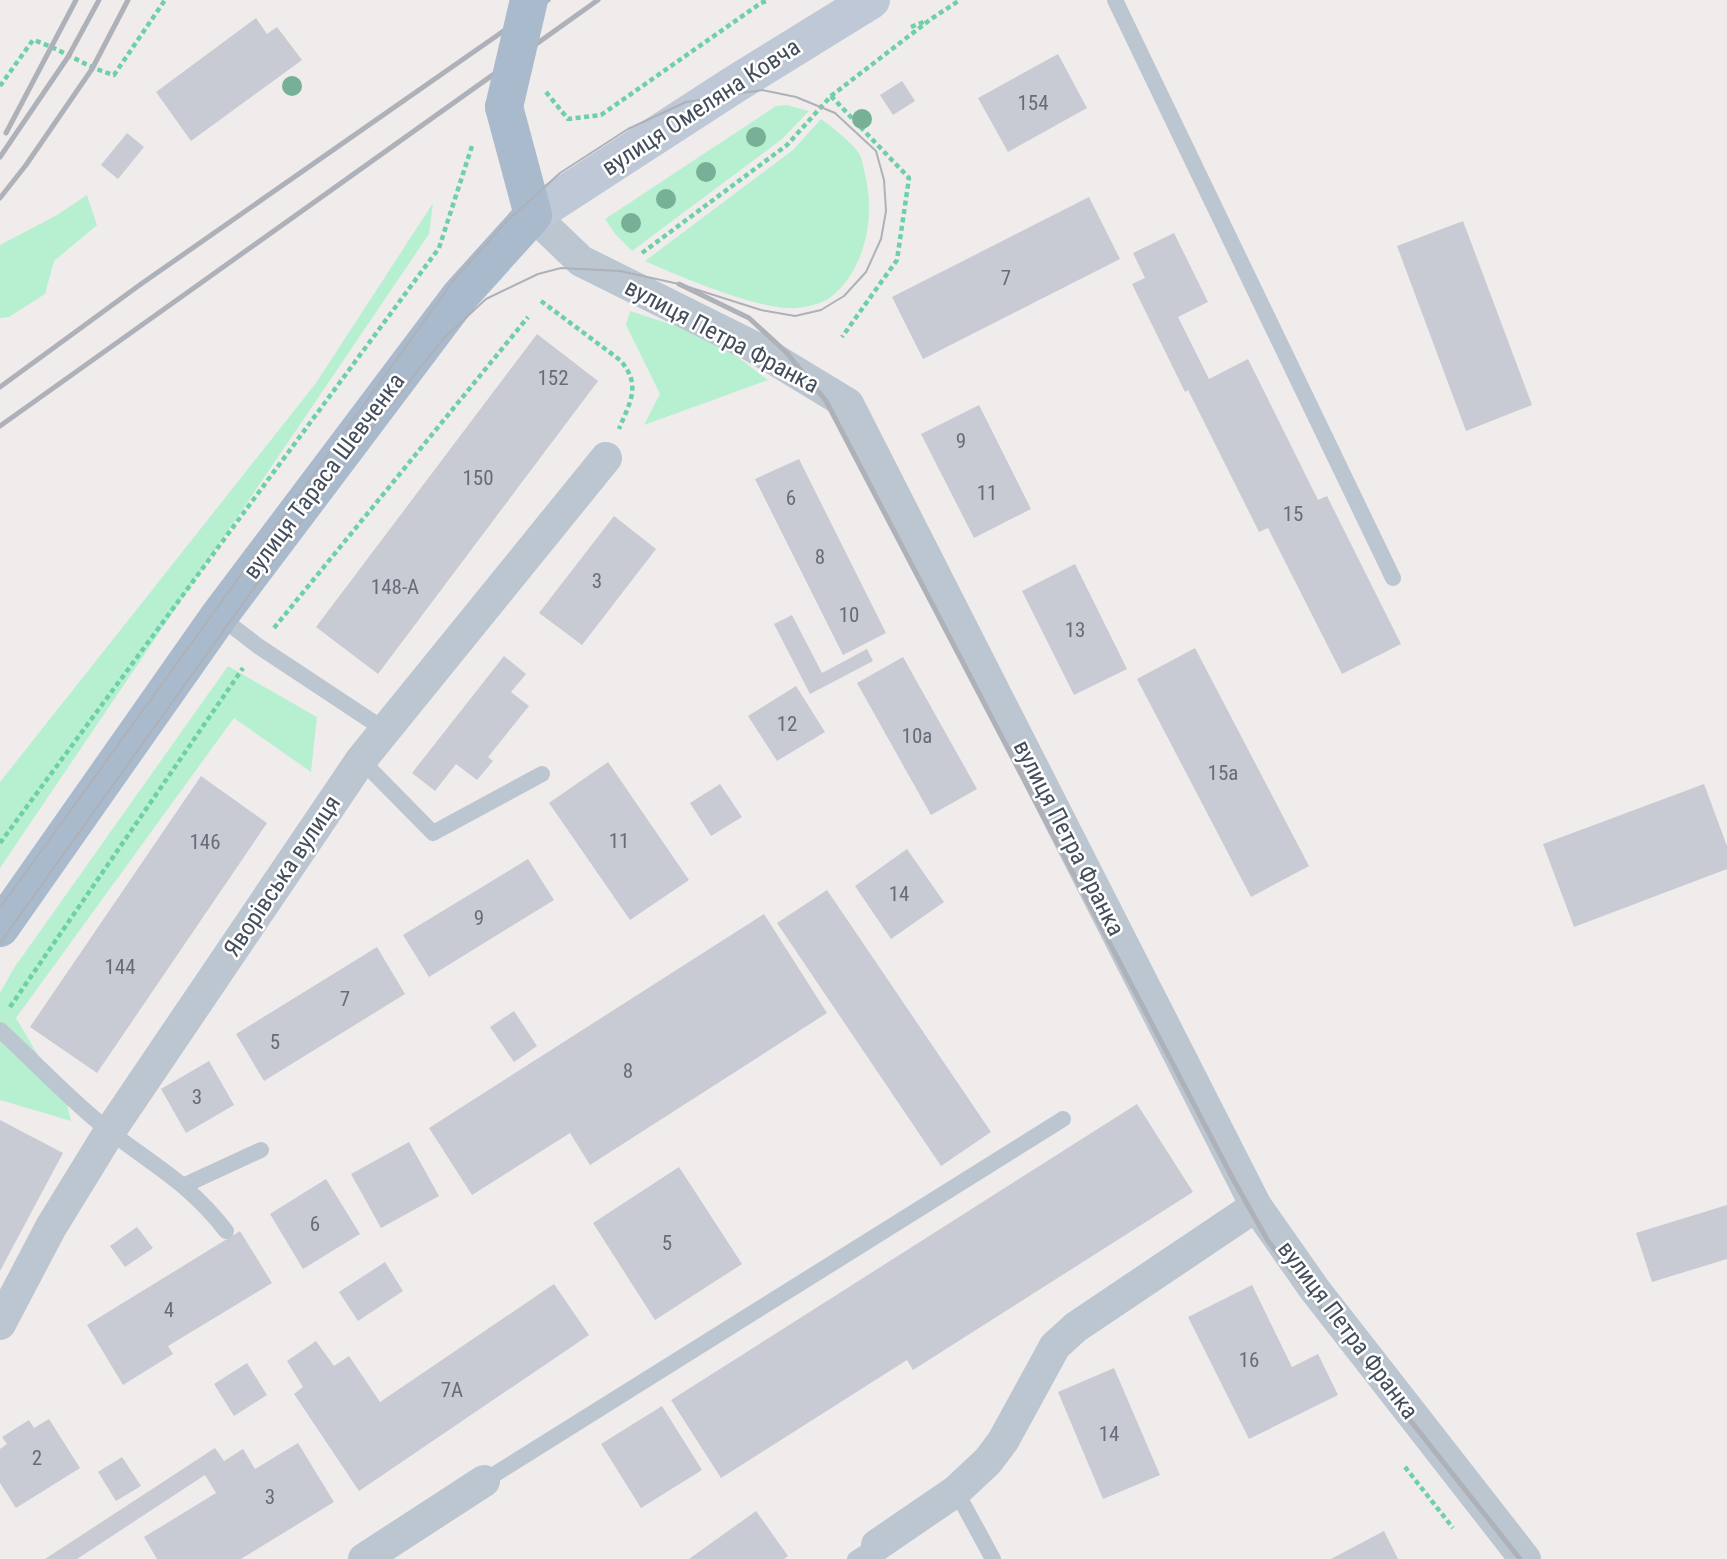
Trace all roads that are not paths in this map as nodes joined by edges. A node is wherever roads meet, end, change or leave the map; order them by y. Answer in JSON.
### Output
{"nodes":[{"id":1,"x":529,"y":0,"type":"edge"},
{"id":2,"x":871,"y":0,"type":"edge"},
{"id":3,"x":1115,"y":0,"type":"edge"},
{"id":4,"x":533,"y":215,"type":"junction"},
{"id":5,"x":606,"y":458,"type":"road end"},
{"id":6,"x":1394,"y":578,"type":"dead end"},
{"id":7,"x":219,"y":615,"type":"junction"},
{"id":8,"x":385,"y":730,"type":"junction"},
{"id":9,"x":361,"y":760,"type":"junction"},
{"id":10,"x":542,"y":774,"type":"dead end"},
{"id":11,"x":0,"y":928,"type":"edge"},
{"id":12,"x":0,"y":1031,"type":"edge"},
{"id":13,"x":1063,"y":1119,"type":"dead end"},
{"id":14,"x":110,"y":1131,"type":"junction"},
{"id":15,"x":261,"y":1150,"type":"dead end"},
{"id":16,"x":185,"y":1185,"type":"junction"},
{"id":17,"x":1256,"y":1206,"type":"junction"},
{"id":18,"x":226,"y":1231,"type":"dead end"},
{"id":19,"x":0,"y":1324,"type":"edge"},
{"id":20,"x":484,"y":1481,"type":"joint"},
{"id":21,"x":956,"y":1491,"type":"junction"},
{"id":22,"x":871,"y":1554,"type":"edge"},
{"id":23,"x":365,"y":1559,"type":"edge"},
{"id":24,"x":993,"y":1559,"type":"edge"},
{"id":25,"x":1525,"y":1559,"type":"edge"}],
"edges":[{"from":1,"to":4,"type":"main road","bridge":true},
{"from":2,"to":4,"type":"main road","name":"вулиця Омеляна Ковча"},
{"from":3,"to":6,"type":"lane"},
{"from":4,"to":7,"type":"main road","name":"вулиця Тараса Шевченка"},
{"from":4,"to":17,"type":"street","name":"вулиця Петра Франка"},
{"from":5,"to":8,"type":"street","name":"Яворівська вулиця"},
{"from":7,"to":8,"type":"lane"},
{"from":7,"to":11,"type":"main road","name":"вулиця Тараса Шевченка"},
{"from":8,"to":9,"type":"street","name":"Яворівська вулиця"},
{"from":9,"to":10,"type":"lane"},
{"from":9,"to":14,"type":"street","name":"Яворівська вулиця"},
{"from":12,"to":14,"type":"lane"},
{"from":13,"to":20,"type":"lane"},
{"from":14,"to":16,"type":"lane"},
{"from":14,"to":19,"type":"street","name":"Яворівська вулиця"},
{"from":15,"to":16,"type":"lane"},
{"from":16,"to":18,"type":"lane"},
{"from":17,"to":21,"type":"street"},
{"from":17,"to":25,"type":"street","name":"вулиця Петра Франка"},
{"from":20,"to":23,"type":"street"},
{"from":21,"to":22,"type":"street"},
{"from":21,"to":24,"type":"lane"}]}
